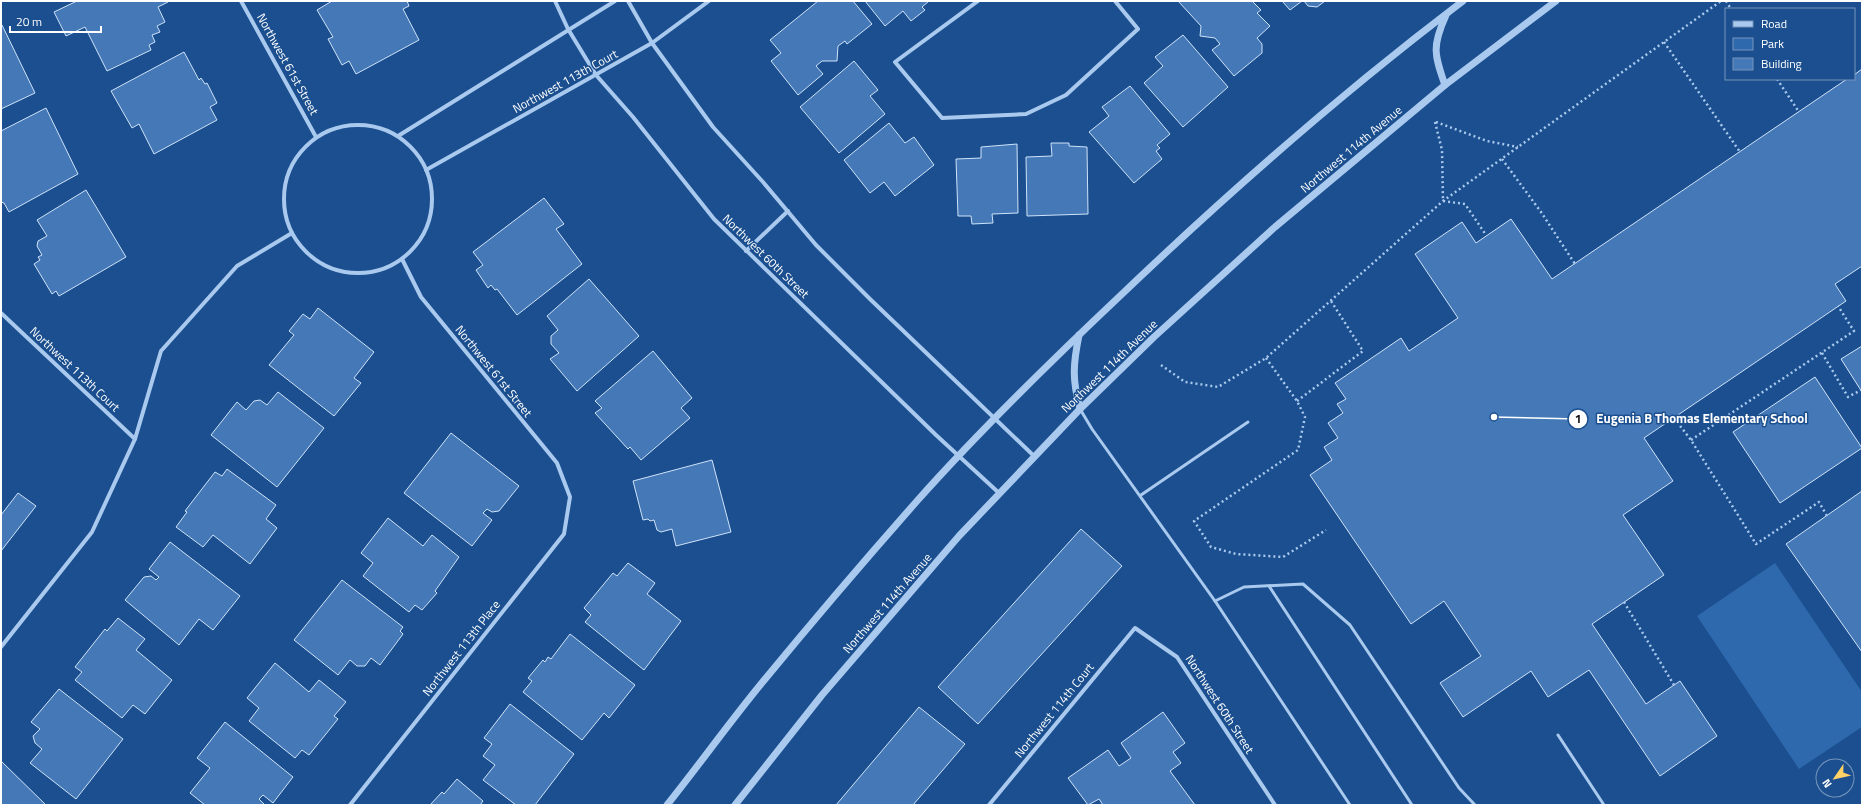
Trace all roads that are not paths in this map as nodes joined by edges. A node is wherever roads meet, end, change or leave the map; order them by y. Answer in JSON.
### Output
{"nodes":[{"id":1,"x":241,"y":1,"type":"edge"},
{"id":2,"x":555,"y":1,"type":"edge"},
{"id":3,"x":615,"y":1,"type":"edge"},
{"id":4,"x":628,"y":1,"type":"edge"},
{"id":5,"x":709,"y":1,"type":"edge"},
{"id":6,"x":978,"y":1,"type":"edge"},
{"id":7,"x":1115,"y":1,"type":"edge"},
{"id":8,"x":1463,"y":1,"type":"edge"},
{"id":9,"x":1556,"y":1,"type":"edge"},
{"id":10,"x":1447,"y":13,"type":"junction"},
{"id":11,"x":568,"y":29,"type":"junction"},
{"id":12,"x":652,"y":43,"type":"junction"},
{"id":13,"x":596,"y":75,"type":"junction"},
{"id":14,"x":1445,"y":85,"type":"junction"},
{"id":15,"x":398,"y":136,"type":"junction"},
{"id":16,"x":316,"y":137,"type":"junction"},
{"id":17,"x":426,"y":170,"type":"junction"},
{"id":18,"x":788,"y":211,"type":"junction"},
{"id":19,"x":292,"y":233,"type":"junction"},
{"id":20,"x":746,"y":251,"type":"junction"},
{"id":21,"x":402,"y":259,"type":"junction"},
{"id":22,"x":1,"y":313,"type":"edge"},
{"id":23,"x":1079,"y":335,"type":"junction"},
{"id":24,"x":1080,"y":409,"type":"junction"},
{"id":25,"x":995,"y":419,"type":"junction"},
{"id":26,"x":1248,"y":422,"type":"dead end"},
{"id":27,"x":135,"y":439,"type":"junction"},
{"id":28,"x":960,"y":456,"type":"junction"},
{"id":29,"x":1034,"y":456,"type":"junction"},
{"id":30,"x":999,"y":493,"type":"junction"},
{"id":31,"x":1141,"y":495,"type":"junction"},
{"id":32,"x":570,"y":497,"type":"joint"},
{"id":33,"x":1269,"y":586,"type":"junction"},
{"id":34,"x":1215,"y":601,"type":"junction"},
{"id":35,"x":1135,"y":628,"type":"joint"},
{"id":36,"x":1,"y":647,"type":"edge"},
{"id":37,"x":1558,"y":735,"type":"dead end"},
{"id":38,"x":350,"y":805,"type":"edge"},
{"id":39,"x":667,"y":805,"type":"edge"},
{"id":40,"x":735,"y":805,"type":"edge"},
{"id":41,"x":989,"y":805,"type":"edge"},
{"id":42,"x":1275,"y":805,"type":"edge"},
{"id":43,"x":1350,"y":805,"type":"edge"},
{"id":44,"x":1412,"y":805,"type":"edge"},
{"id":45,"x":1475,"y":805,"type":"edge"},
{"id":46,"x":1604,"y":805,"type":"edge"}],
"edges":[{"from":1,"to":16,"type":"street","name":"Northwest 61st Street"},
{"from":2,"to":11,"type":"street","name":"Northwest 60th Street"},
{"from":3,"to":11,"type":"street"},
{"from":4,"to":12,"type":"street"},
{"from":5,"to":12,"type":"street","name":"Northwest 113th Court"},
{"from":6,"to":7,"type":"street"},
{"from":8,"to":10,"type":"street"},
{"from":9,"to":14,"type":"street","name":"Northwest 114th Avenue"},
{"from":10,"to":14,"type":"street"},
{"from":10,"to":23,"type":"street"},
{"from":11,"to":13,"type":"street","name":"Northwest 60th Street"},
{"from":11,"to":15,"type":"street"},
{"from":12,"to":13,"type":"street","name":"Northwest 113th Court"},
{"from":12,"to":18,"type":"street"},
{"from":13,"to":17,"type":"street","name":"Northwest 113th Court"},
{"from":13,"to":20,"type":"street","name":"Northwest 60th Street"},
{"from":14,"to":24,"type":"street","name":"Northwest 114th Avenue"},
{"from":15,"to":16,"type":"street"},
{"from":15,"to":17,"type":"street"},
{"from":16,"to":19,"type":"street"},
{"from":17,"to":21,"type":"street"},
{"from":18,"to":20,"type":"street"},
{"from":18,"to":25,"type":"street"},
{"from":19,"to":21,"type":"street"},
{"from":19,"to":27,"type":"street"},
{"from":20,"to":28,"type":"street","name":"Northwest 60th Street"},
{"from":21,"to":32,"type":"street","name":"Northwest 61st Street"},
{"from":22,"to":27,"type":"street","name":"Northwest 113th Court"},
{"from":23,"to":24,"type":"street"},
{"from":23,"to":25,"type":"street"},
{"from":24,"to":29,"type":"street","name":"Northwest 114th Avenue"},
{"from":24,"to":31,"type":"lane"},
{"from":25,"to":28,"type":"street"},
{"from":25,"to":29,"type":"street"},
{"from":26,"to":31,"type":"lane"},
{"from":27,"to":36,"type":"street"},
{"from":28,"to":30,"type":"street","name":"Northwest 60th Street"},
{"from":28,"to":39,"type":"street"},
{"from":29,"to":30,"type":"street","name":"Northwest 114th Avenue"},
{"from":30,"to":40,"type":"street","name":"Northwest 114th Avenue"},
{"from":31,"to":34,"type":"lane"},
{"from":32,"to":38,"type":"street","name":"Northwest 113th Place"},
{"from":33,"to":34,"type":"lane"},
{"from":33,"to":44,"type":"lane"},
{"from":33,"to":45,"type":"lane"},
{"from":34,"to":43,"type":"lane"},
{"from":35,"to":41,"type":"street","name":"Northwest 114th Court"},
{"from":35,"to":42,"type":"street","name":"Northwest 60th Street"},
{"from":37,"to":46,"type":"lane"}]}
